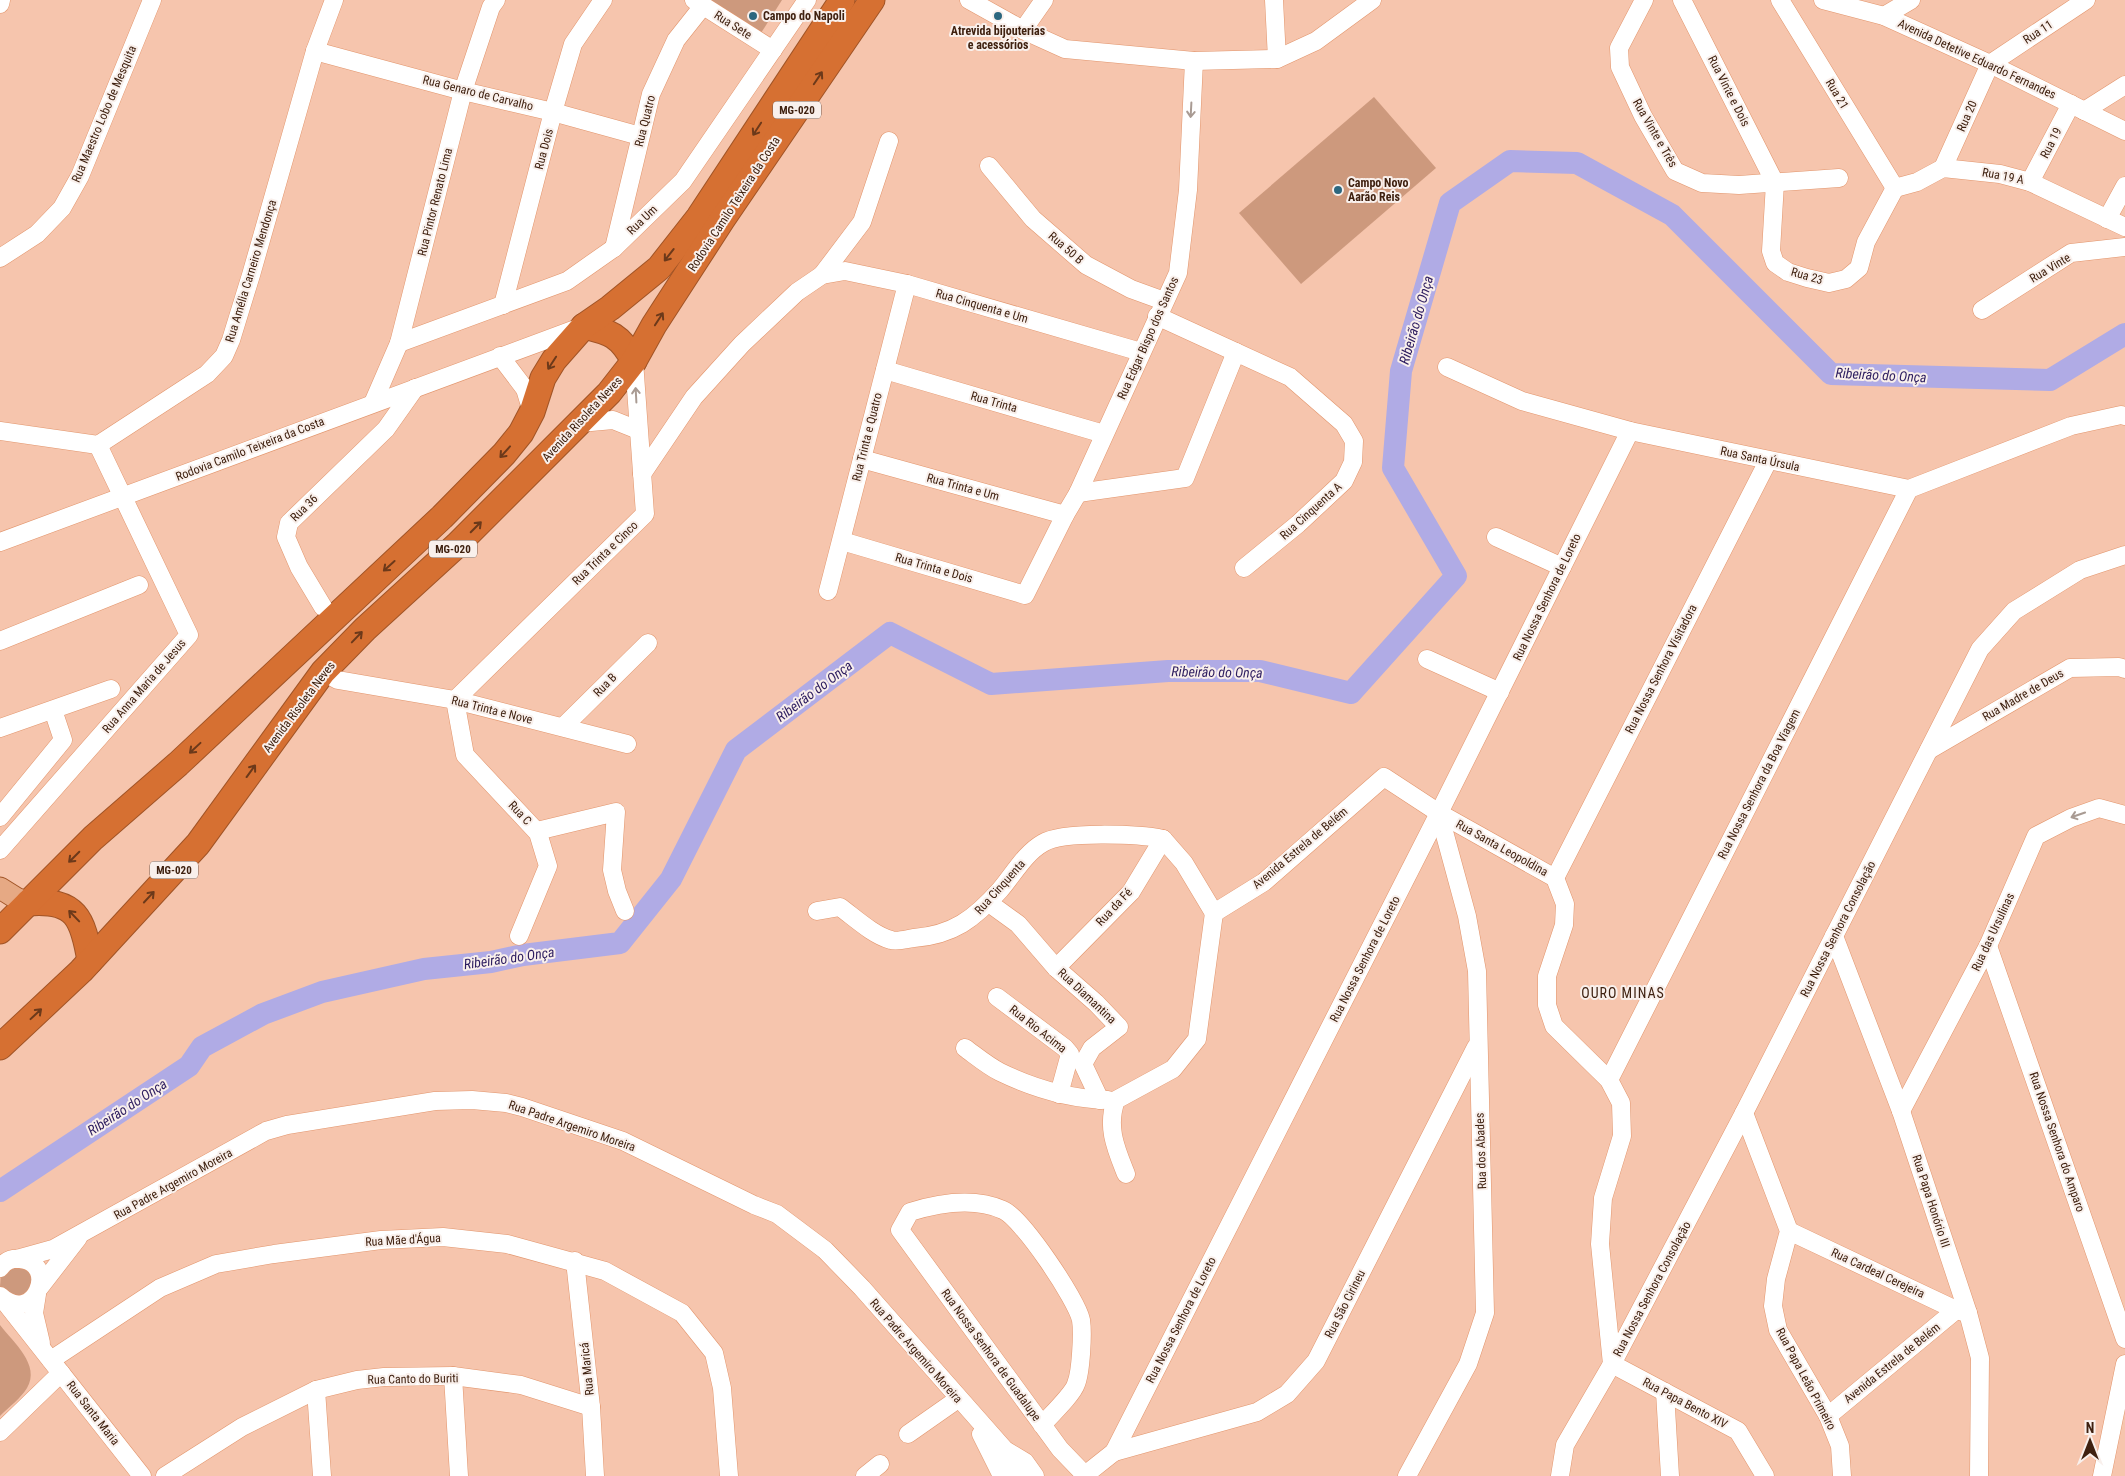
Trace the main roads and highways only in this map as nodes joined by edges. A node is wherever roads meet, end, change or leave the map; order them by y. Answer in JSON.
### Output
{"nodes":[{"id":1,"x":842,"y":0,"type":"edge"},
{"id":2,"x":872,"y":0,"type":"edge"},
{"id":3,"x":584,"y":326,"type":"junction"},
{"id":4,"x":634,"y":361,"type":"junction"},
{"id":5,"x":0,"y":888,"type":"edge"},
{"id":6,"x":28,"y":903,"type":"junction"},
{"id":7,"x":0,"y":931,"type":"edge"},
{"id":8,"x":90,"y":961,"type":"junction"},
{"id":9,"x":0,"y":1047,"type":"edge"}],
"edges":[{"from":1,"to":3,"type":"highway","name":"Rodovia Camilo Teixeira da Costa","number":"MG-020","one_way":true},
{"from":4,"to":2,"type":"highway","name":"Rodovia Camilo Teixeira da Costa","number":"MG-020","one_way":true},
{"from":3,"to":4,"type":"highway"},
{"from":3,"to":6,"type":"highway","number":"MG-020","one_way":true},
{"from":8,"to":4,"type":"highway","name":"Avenida Risoleta Neves","number":"MG-020","one_way":true},
{"from":5,"to":6,"type":"main road"},
{"from":6,"to":7,"type":"highway","number":"MG-020"},
{"from":8,"to":6,"type":"highway","one_way":true},
{"from":9,"to":8,"type":"highway","name":"Avenida Risoleta Neves","number":"MG-020","one_way":true}]}
